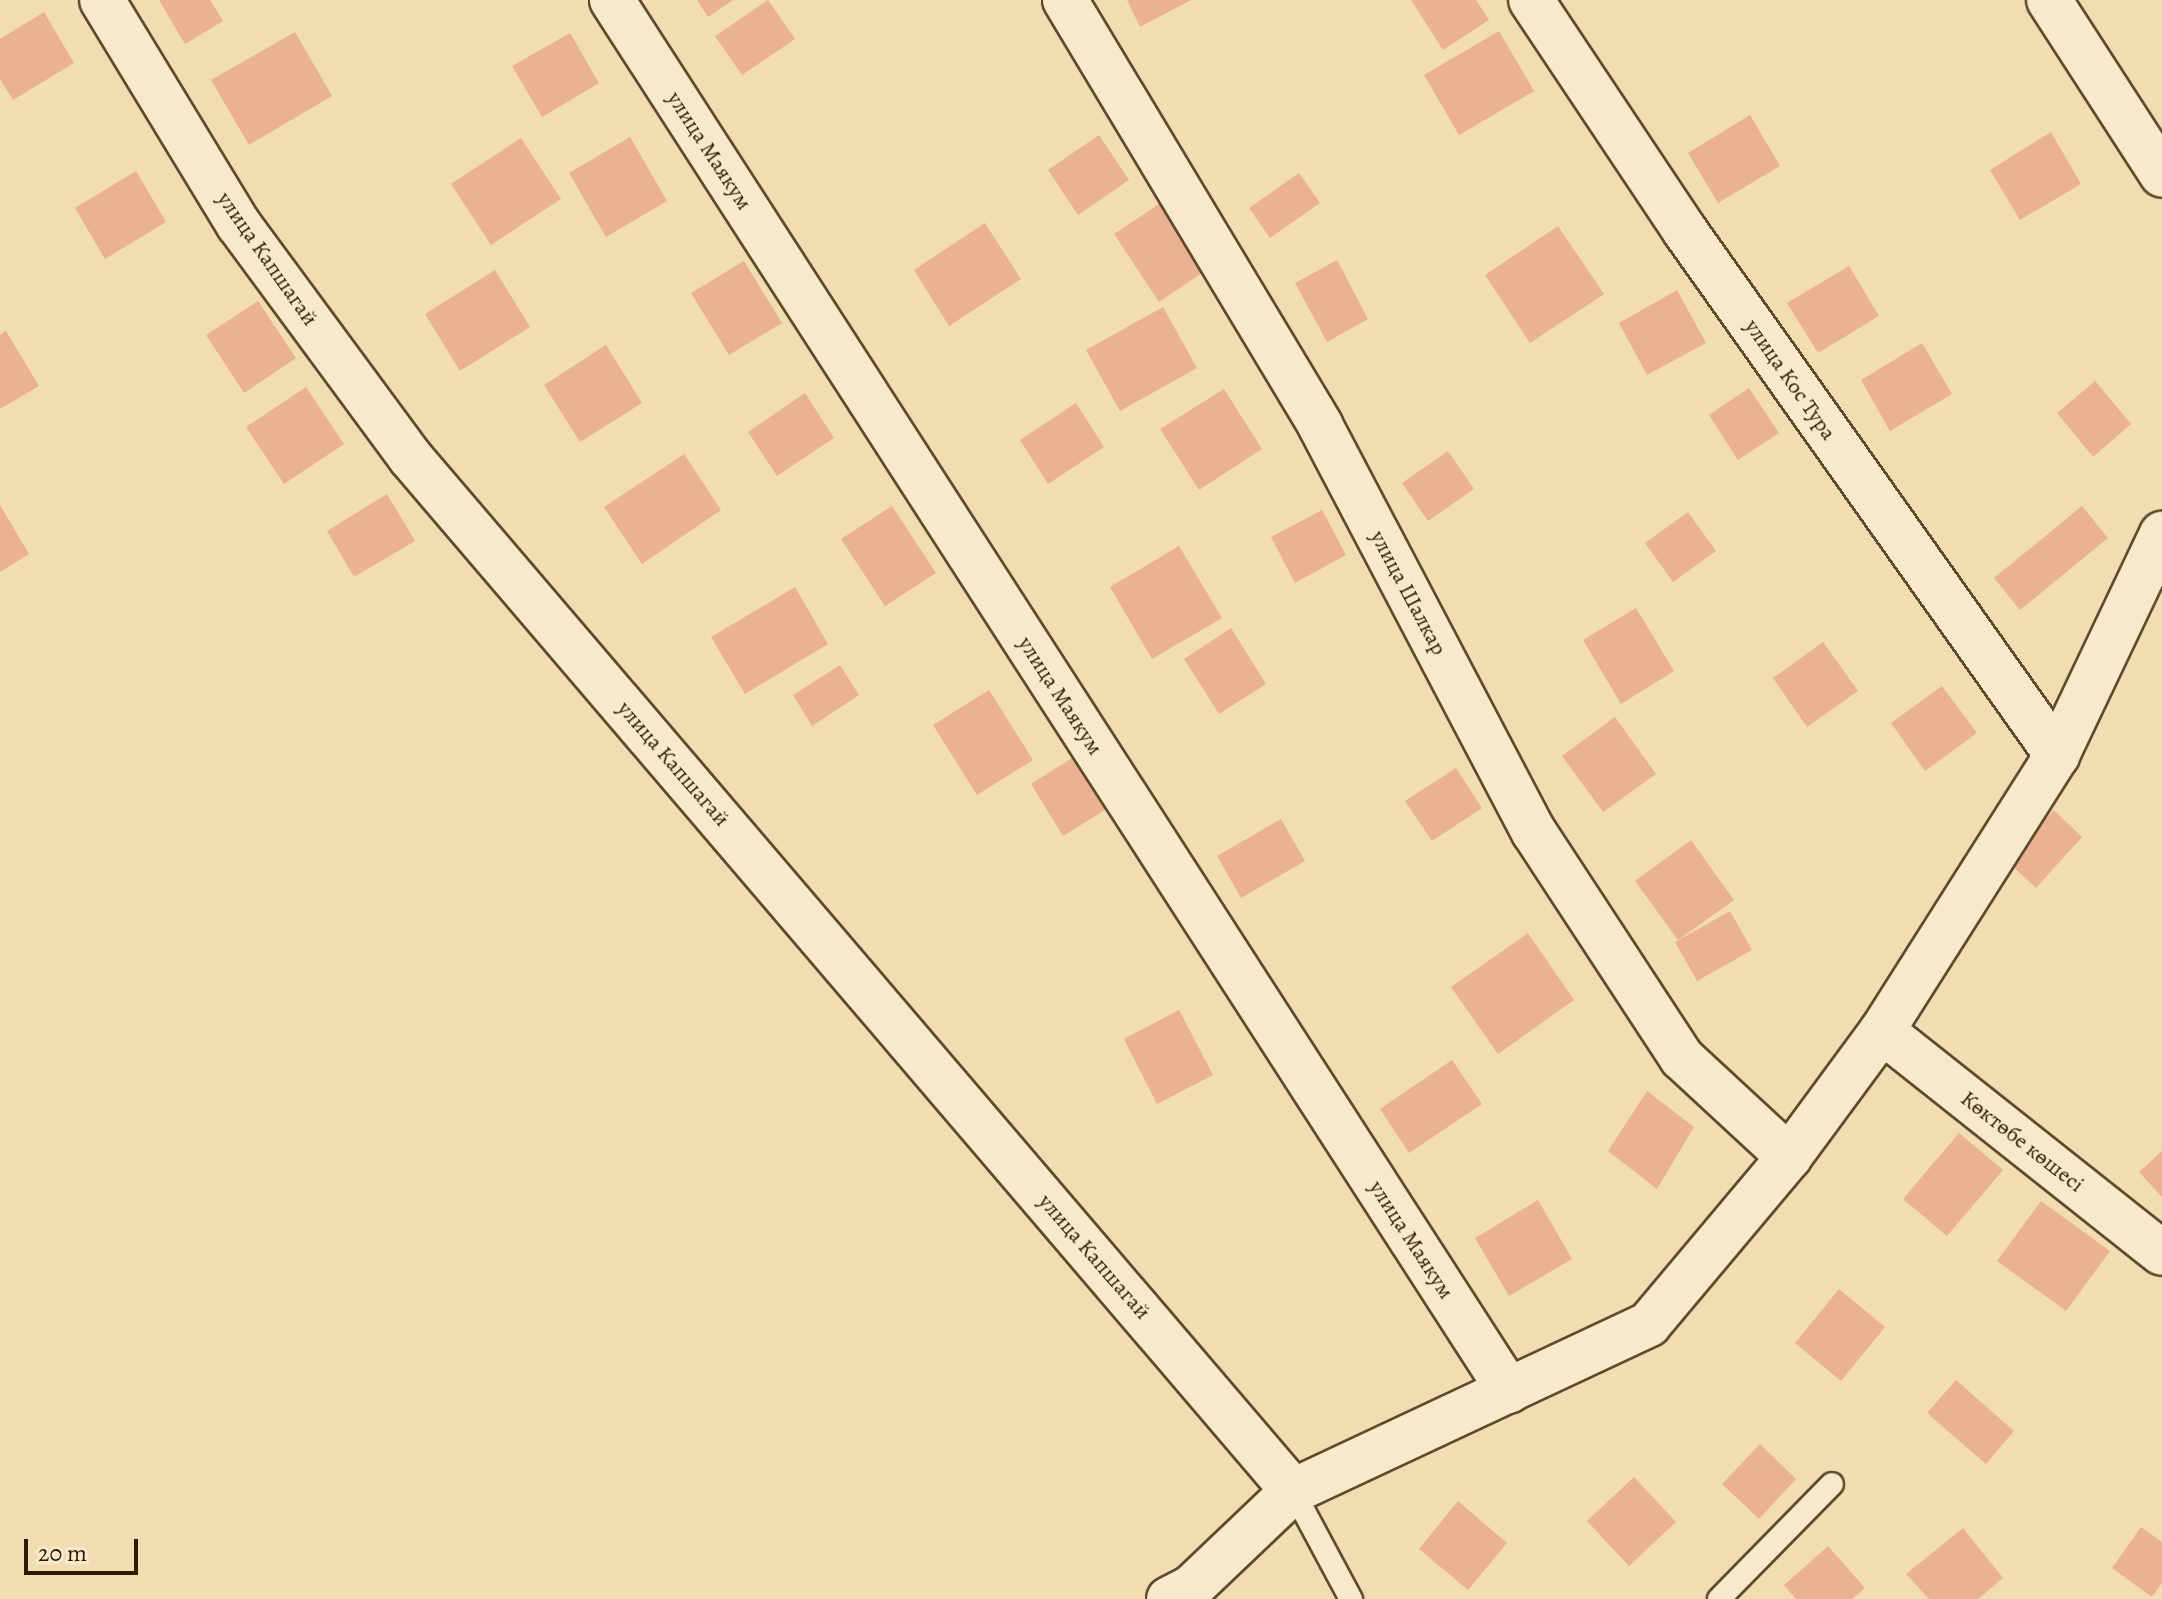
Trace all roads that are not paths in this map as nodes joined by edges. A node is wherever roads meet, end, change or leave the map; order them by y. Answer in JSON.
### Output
{"nodes":[{"id":1,"x":102,"y":0,"type":"edge"},
{"id":2,"x":612,"y":0,"type":"edge"},
{"id":3,"x":1065,"y":0,"type":"edge"},
{"id":4,"x":1531,"y":0,"type":"edge"},
{"id":5,"x":2049,"y":0,"type":"edge"},
{"id":6,"x":2162,"y":175,"type":"edge"},
{"id":7,"x":2158,"y":559,"type":"edge"},
{"id":8,"x":2057,"y":755,"type":"junction"},
{"id":9,"x":1882,"y":1031,"type":"junction"},
{"id":10,"x":1789,"y":1157,"type":"junction"},
{"id":11,"x":2162,"y":1253,"type":"edge"},
{"id":12,"x":1509,"y":1391,"type":"junction"},
{"id":13,"x":1832,"y":1484,"type":"dead end"},
{"id":14,"x":1293,"y":1491,"type":"junction"},
{"id":15,"x":1169,"y":1599,"type":"edge"},
{"id":16,"x":1351,"y":1599,"type":"edge"},
{"id":17,"x":1719,"y":1599,"type":"edge"}],
"edges":[{"from":1,"to":14,"type":"street","name":"улица Капшагай"},
{"from":2,"to":12,"type":"street","name":"улица Маякум"},
{"from":3,"to":10,"type":"street","name":"улица Шалкар"},
{"from":4,"to":8,"type":"street","name":"улица Кос Тура"},
{"from":5,"to":6,"type":"street"},
{"from":7,"to":8,"type":"street"},
{"from":8,"to":9,"type":"street"},
{"from":9,"to":10,"type":"street"},
{"from":9,"to":11,"type":"street","name":"Көктөбе көшесі"},
{"from":10,"to":12,"type":"street"},
{"from":12,"to":14,"type":"street"},
{"from":13,"to":17,"type":"lane"},
{"from":14,"to":15,"type":"street"},
{"from":14,"to":16,"type":"lane"}]}
